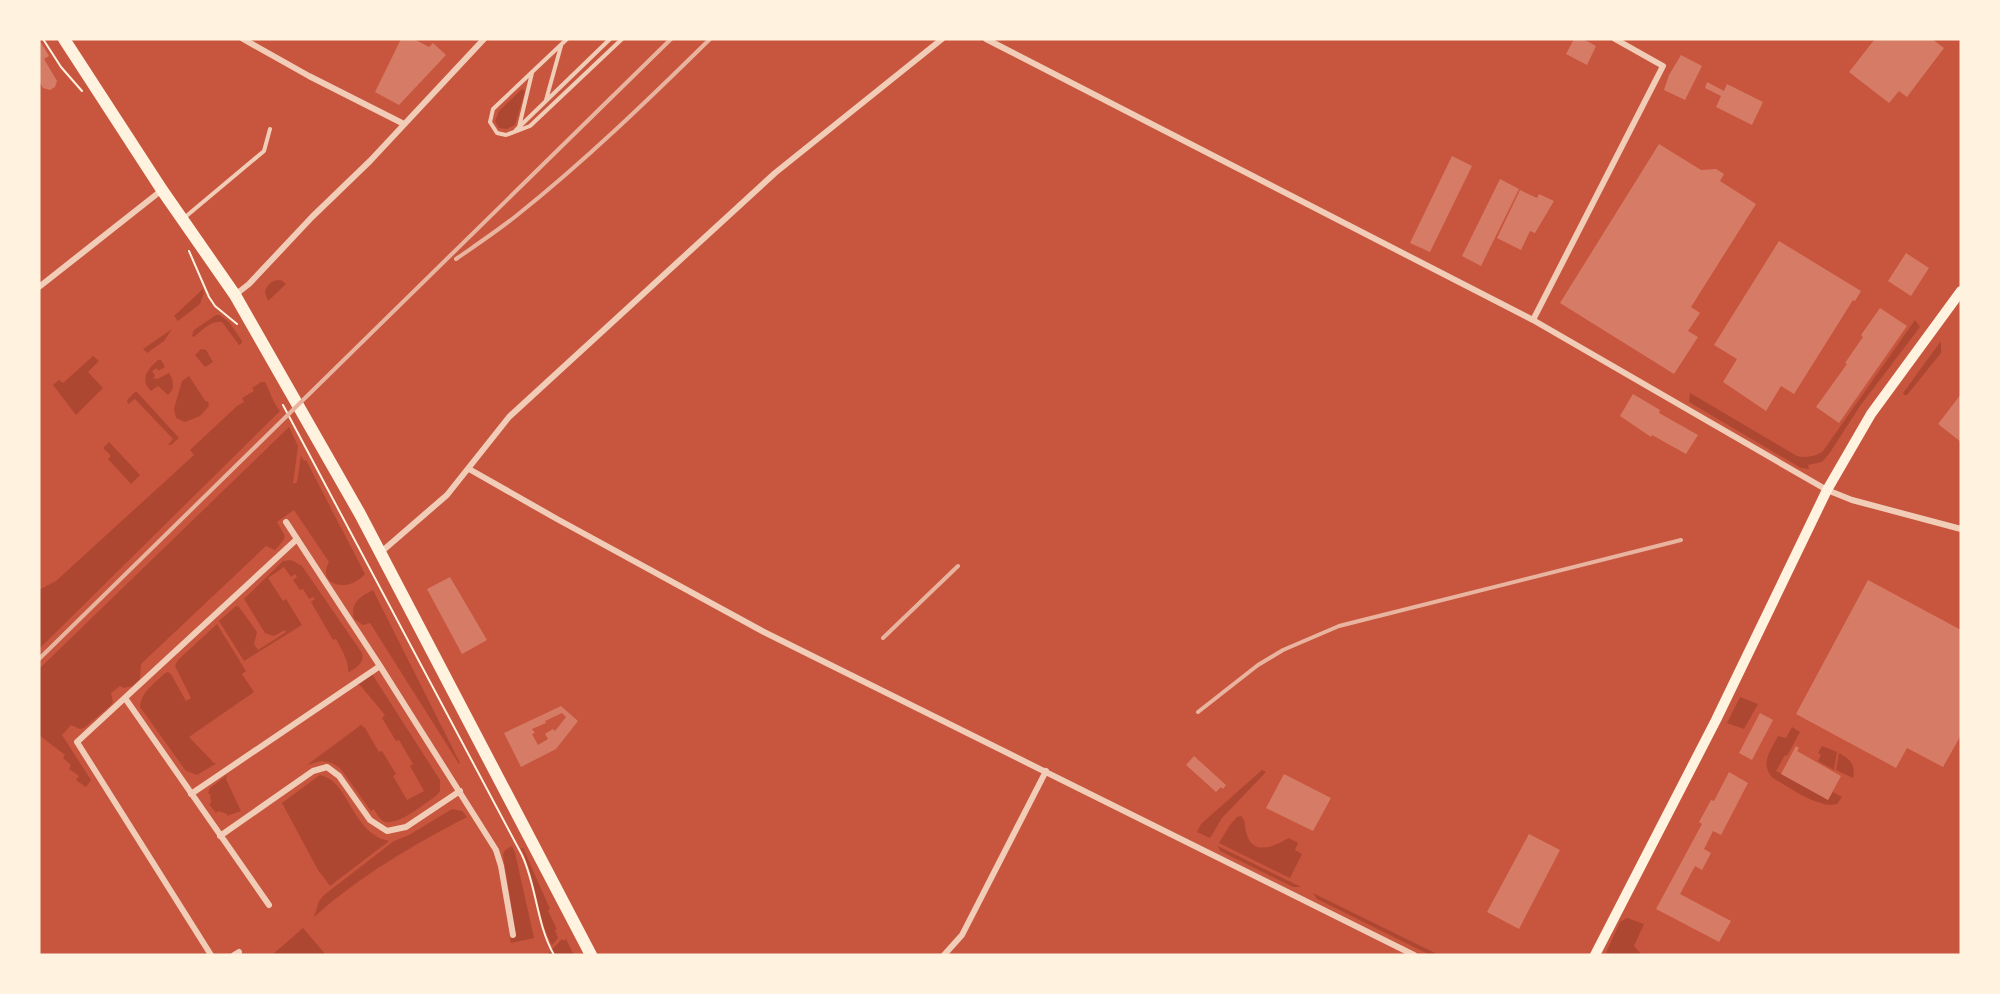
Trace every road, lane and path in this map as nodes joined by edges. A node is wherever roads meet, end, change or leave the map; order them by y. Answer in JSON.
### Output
{"nodes":[{"id":1,"x":64,"y":39,"type":"edge"},
{"id":2,"x":243,"y":39,"type":"edge"},
{"id":3,"x":484,"y":39,"type":"edge"},
{"id":4,"x":567,"y":39,"type":"edge"},
{"id":5,"x":610,"y":39,"type":"edge"},
{"id":6,"x":622,"y":39,"type":"edge"},
{"id":7,"x":942,"y":39,"type":"edge"},
{"id":8,"x":986,"y":39,"type":"edge"},
{"id":9,"x":1615,"y":39,"type":"edge"},
{"id":10,"x":561,"y":45,"type":"junction"},
{"id":11,"x":533,"y":73,"type":"junction"},
{"id":12,"x":546,"y":100,"type":"junction"},
{"id":13,"x":404,"y":124,"type":"junction"},
{"id":14,"x":518,"y":128,"type":"junction"},
{"id":15,"x":270,"y":129,"type":"dead end"},
{"id":16,"x":511,"y":134,"type":"junction"},
{"id":17,"x":162,"y":190,"type":"junction"},
{"id":18,"x":183,"y":219,"type":"junction"},
{"id":19,"x":39,"y":287,"type":"edge"},
{"id":20,"x":1961,"y":291,"type":"edge"},
{"id":21,"x":235,"y":295,"type":"junction"},
{"id":22,"x":209,"y":297,"type":"dead end"},
{"id":23,"x":1533,"y":320,"type":"junction"},
{"id":24,"x":239,"y":326,"type":"dead end"},
{"id":25,"x":282,"y":404,"type":"dead end"},
{"id":26,"x":469,"y":469,"type":"junction"},
{"id":27,"x":1827,"y":490,"type":"junction"},
{"id":28,"x":286,"y":522,"type":"dead end"},
{"id":29,"x":1961,"y":529,"type":"edge"},
{"id":30,"x":297,"y":539,"type":"junction"},
{"id":31,"x":380,"y":553,"type":"junction"},
{"id":32,"x":380,"y":666,"type":"junction"},
{"id":33,"x":125,"y":698,"type":"junction"},
{"id":34,"x":1046,"y":771,"type":"junction"},
{"id":35,"x":460,"y":791,"type":"junction"},
{"id":36,"x":190,"y":794,"type":"junction"},
{"id":37,"x":220,"y":836,"type":"junction"},
{"id":38,"x":269,"y":905,"type":"dead end"},
{"id":39,"x":513,"y":935,"type":"dead end"},
{"id":40,"x":211,"y":955,"type":"edge"},
{"id":41,"x":554,"y":955,"type":"edge"},
{"id":42,"x":591,"y":955,"type":"edge"},
{"id":43,"x":944,"y":955,"type":"edge"},
{"id":44,"x":1414,"y":955,"type":"edge"},
{"id":45,"x":1595,"y":955,"type":"edge"}],
"edges":[{"from":1,"to":17,"type":"main road"},
{"from":2,"to":13,"type":"street"},
{"from":3,"to":13,"type":"street"},
{"from":4,"to":10,"type":"lane"},
{"from":5,"to":12,"type":"lane"},
{"from":6,"to":16,"type":"lane"},
{"from":7,"to":26,"type":"street"},
{"from":8,"to":23,"type":"street"},
{"from":9,"to":23,"type":"street"},
{"from":10,"to":11,"type":"lane"},
{"from":10,"to":12,"type":"lane"},
{"from":11,"to":14,"type":"lane"},
{"from":11,"to":16,"type":"lane"},
{"from":12,"to":14,"type":"lane"},
{"from":13,"to":21,"type":"street"},
{"from":14,"to":16,"type":"lane"},
{"from":15,"to":18,"type":"lane"},
{"from":17,"to":18,"type":"main road"},
{"from":17,"to":19,"type":"street"},
{"from":18,"to":21,"type":"main road"},
{"from":20,"to":27,"type":"main road"},
{"from":21,"to":31,"type":"main road"},
{"from":22,"to":24,"type":"path"},
{"from":23,"to":27,"type":"street"},
{"from":25,"to":41,"type":"path"},
{"from":26,"to":31,"type":"street"},
{"from":26,"to":34,"type":"street"},
{"from":27,"to":29,"type":"street"},
{"from":27,"to":45,"type":"main road"},
{"from":28,"to":30,"type":"street"},
{"from":30,"to":32,"type":"street"},
{"from":30,"to":33,"type":"street"},
{"from":31,"to":42,"type":"main road"},
{"from":32,"to":35,"type":"street"},
{"from":32,"to":36,"type":"street"},
{"from":33,"to":36,"type":"street"},
{"from":33,"to":40,"type":"street"},
{"from":34,"to":43,"type":"street"},
{"from":34,"to":44,"type":"street"},
{"from":35,"to":37,"type":"street"},
{"from":35,"to":39,"type":"street"},
{"from":36,"to":37,"type":"street"},
{"from":37,"to":38,"type":"street"}]}
